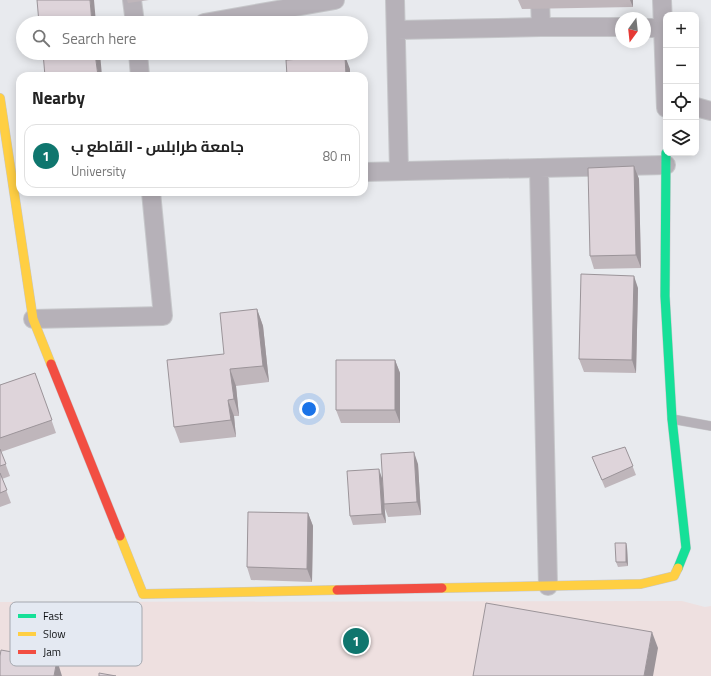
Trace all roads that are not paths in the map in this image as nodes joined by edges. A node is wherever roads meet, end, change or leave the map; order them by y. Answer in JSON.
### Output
{"nodes":[{"id":1,"x":132,"y":0,"type":"edge"},
{"id":2,"x":335,"y":0,"type":"edge"},
{"id":3,"x":395,"y":0,"type":"edge"},
{"id":4,"x":540,"y":0,"type":"edge"},
{"id":5,"x":662,"y":0,"type":"edge"},
{"id":6,"x":134,"y":16,"type":"edge"},
{"id":7,"x":244,"y":16,"type":"edge"},
{"id":8,"x":541,"y":26,"type":"junction"},
{"id":9,"x":615,"y":27,"type":"edge"},
{"id":10,"x":651,"y":28,"type":"edge"},
{"id":11,"x":663,"y":28,"type":"joint"},
{"id":12,"x":396,"y":30,"type":"junction"},
{"id":13,"x":664,"y":48,"type":"edge"},
{"id":14,"x":139,"y":60,"type":"edge"},
{"id":15,"x":140,"y":72,"type":"edge"},
{"id":16,"x":665,"y":84,"type":"edge"},
{"id":17,"x":0,"y":98,"type":"edge"},
{"id":18,"x":699,"y":108,"type":"edge"},
{"id":19,"x":711,"y":111,"type":"edge"},
{"id":20,"x":666,"y":159,"type":"edge"},
{"id":21,"x":539,"y":168,"type":"junction"},
{"id":22,"x":399,"y":171,"type":"junction"},
{"id":23,"x":368,"y":172,"type":"edge"},
{"id":24,"x":151,"y":196,"type":"edge"},
{"id":25,"x":33,"y":319,"type":"junction"},
{"id":26,"x":672,"y":419,"type":"junction"},
{"id":27,"x":711,"y":426,"type":"edge"},
{"id":28,"x":548,"y":586,"type":"junction"}],
"edges":[{"from":1,"to":6,"type":"street"},
{"from":2,"to":7,"type":"street"},
{"from":3,"to":12,"type":"street"},
{"from":4,"to":8,"type":"street"},
{"from":5,"to":11,"type":"street"},
{"from":8,"to":9,"type":"street"},
{"from":8,"to":12,"type":"street"},
{"from":10,"to":11,"type":"street"},
{"from":12,"to":22,"type":"street"},
{"from":13,"to":16,"type":"street"},
{"from":14,"to":15,"type":"street"},
{"from":17,"to":25,"type":"street"},
{"from":18,"to":19,"type":"street"},
{"from":20,"to":21,"type":"street"},
{"from":20,"to":26,"type":"street"},
{"from":21,"to":22,"type":"street"},
{"from":21,"to":28,"type":"street"},
{"from":22,"to":23,"type":"street"},
{"from":24,"to":25,"type":"street"},
{"from":25,"to":28,"type":"street"},
{"from":26,"to":27,"type":"lane"},
{"from":26,"to":28,"type":"street"}]}
